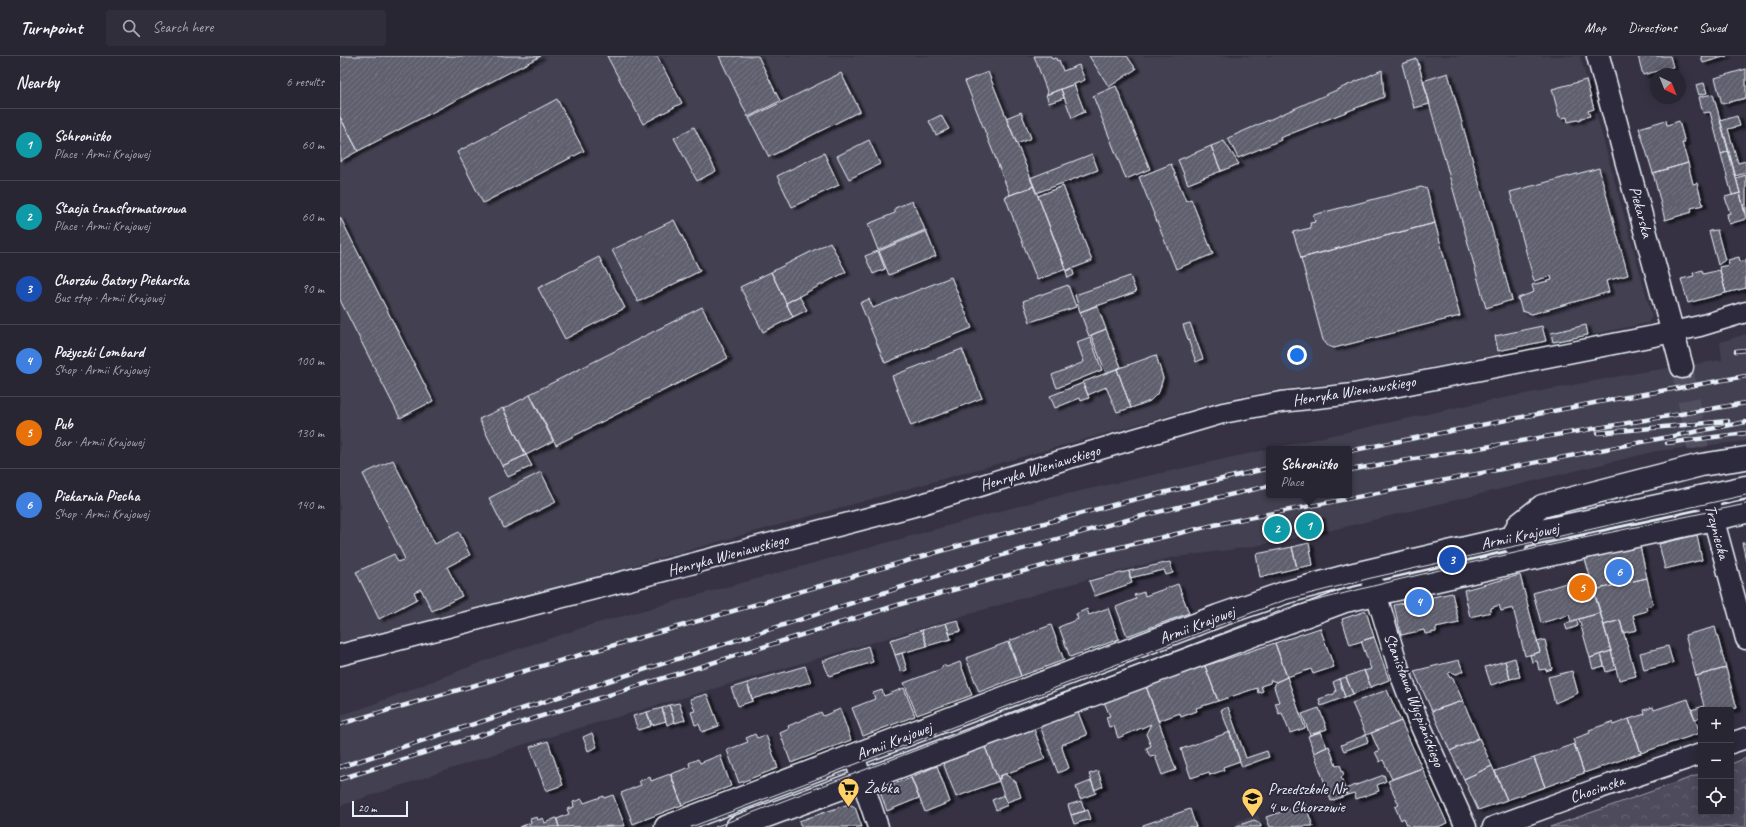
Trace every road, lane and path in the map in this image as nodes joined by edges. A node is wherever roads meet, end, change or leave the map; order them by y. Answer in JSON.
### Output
{"nodes":[{"id":1,"x":1598,"y":56,"type":"edge"},
{"id":2,"x":1746,"y":312,"type":"edge"},
{"id":3,"x":1673,"y":332,"type":"junction"},
{"id":4,"x":1682,"y":367,"type":"tunnel mouth"},
{"id":5,"x":1746,"y":458,"type":"edge"},
{"id":6,"x":1746,"y":487,"type":"edge"},
{"id":7,"x":1706,"y":495,"type":"junction"},
{"id":8,"x":1746,"y":512,"type":"edge"},
{"id":9,"x":1713,"y":519,"type":"junction"},
{"id":10,"x":1513,"y":537,"type":"junction"},
{"id":11,"x":1519,"y":561,"type":"junction"},
{"id":12,"x":1369,"y":570,"type":"junction"},
{"id":13,"x":1376,"y":594,"type":"junction"},
{"id":14,"x":1746,"y":639,"type":"edge"},
{"id":15,"x":340,"y":655,"type":"edge"},
{"id":16,"x":1746,"y":738,"type":"edge"},
{"id":17,"x":1734,"y":742,"type":"edge"},
{"id":18,"x":1698,"y":755,"type":"edge"},
{"id":19,"x":854,"y":756,"type":"junction"},
{"id":20,"x":862,"y":780,"type":"junction"},
{"id":21,"x":666,"y":827,"type":"edge"},
{"id":22,"x":737,"y":827,"type":"edge"},
{"id":23,"x":878,"y":827,"type":"edge"},
{"id":24,"x":1466,"y":827,"type":"edge"},
{"id":25,"x":1494,"y":827,"type":"edge"}],
"edges":[{"from":1,"to":3,"type":"street","name":"Piekarska"},
{"from":2,"to":3,"type":"street","name":"Henryka Wieniawskiego"},
{"from":3,"to":4,"type":"street","name":"Piekarska"},
{"from":3,"to":15,"type":"street","name":"Henryka Wieniawskiego"},
{"from":5,"to":10,"type":"street"},
{"from":6,"to":7,"type":"street","name":"Armii Krajowej"},
{"from":7,"to":9,"type":"street","name":"Trzyniecka"},
{"from":7,"to":10,"type":"street","name":"Armii Krajowej"},
{"from":8,"to":9,"type":"street","name":"Armii Krajowej"},
{"from":9,"to":11,"type":"street","name":"Armii Krajowej"},
{"from":9,"to":14,"type":"street","name":"Trzyniecka"},
{"from":10,"to":11,"type":"street"},
{"from":10,"to":12,"type":"street","name":"Armii Krajowej"},
{"from":11,"to":13,"type":"street","name":"Armii Krajowej"},
{"from":12,"to":13,"type":"street","name":"Stanisława Wyspiańskiego"},
{"from":12,"to":19,"type":"street","name":"Armii Krajowej"},
{"from":13,"to":20,"type":"street","name":"Armii Krajowej"},
{"from":13,"to":24,"type":"street","name":"Stanisława Wyspiańskiego"},
{"from":16,"to":17,"type":"street"},
{"from":18,"to":25,"type":"street","name":"Chocimska"},
{"from":19,"to":20,"type":"street"},
{"from":19,"to":21,"type":"street","name":"Armii Krajowej"},
{"from":20,"to":22,"type":"street","name":"Armii Krajowej"},
{"from":20,"to":23,"type":"street"}]}
